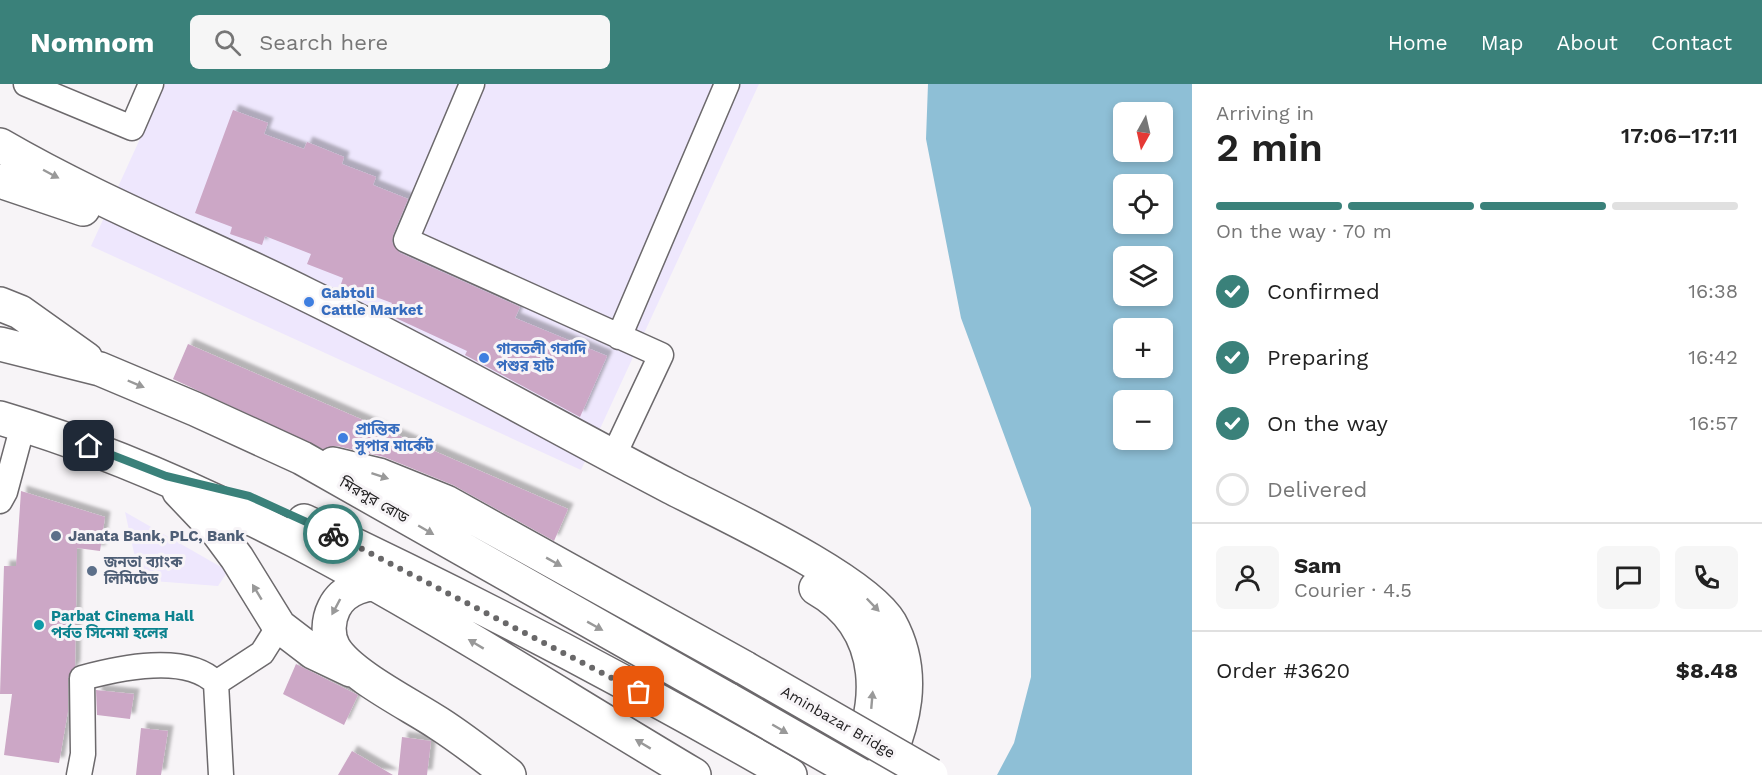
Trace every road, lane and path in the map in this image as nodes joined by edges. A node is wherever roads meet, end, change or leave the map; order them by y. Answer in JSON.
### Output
{"nodes":[{"id":1,"x":26,"y":84,"type":"edge"},
{"id":2,"x":150,"y":84,"type":"edge"},
{"id":3,"x":472,"y":84,"type":"edge"},
{"id":4,"x":727,"y":84,"type":"edge"},
{"id":5,"x":0,"y":145,"type":"edge"},
{"id":6,"x":0,"y":181,"type":"edge"},
{"id":7,"x":0,"y":304,"type":"edge"},
{"id":8,"x":619,"y":337,"type":"junction"},
{"id":9,"x":0,"y":344,"type":"edge"},
{"id":10,"x":100,"y":369,"type":"junction"},
{"id":11,"x":12,"y":422,"type":"edge"},
{"id":12,"x":613,"y":457,"type":"junction"},
{"id":13,"x":302,"y":458,"type":"junction"},
{"id":14,"x":166,"y":476,"type":"junction"},
{"id":15,"x":0,"y":501,"type":"edge"},
{"id":16,"x":427,"y":580,"type":"junction"},
{"id":17,"x":373,"y":583,"type":"junction"},
{"id":18,"x":279,"y":627,"type":"junction"},
{"id":19,"x":366,"y":677,"type":"junction"},
{"id":20,"x":216,"y":683,"type":"junction"},
{"id":21,"x":79,"y":775,"type":"edge"},
{"id":22,"x":221,"y":775,"type":"edge"},
{"id":23,"x":509,"y":775,"type":"edge"},
{"id":24,"x":694,"y":775,"type":"edge"},
{"id":25,"x":790,"y":775,"type":"edge"},
{"id":26,"x":848,"y":775,"type":"edge"},
{"id":27,"x":860,"y":775,"type":"edge"},
{"id":28,"x":881,"y":775,"type":"edge"},
{"id":29,"x":930,"y":775,"type":"edge"}],
"edges":[{"from":1,"to":2,"type":"street"},
{"from":3,"to":8,"type":"street"},
{"from":4,"to":8,"type":"street"},
{"from":5,"to":12,"type":"highway","one_way":true},
{"from":26,"to":6,"type":"highway","one_way":true},
{"from":7,"to":10,"type":"highway"},
{"from":8,"to":12,"type":"street"},
{"from":9,"to":10,"type":"highway","name":"মিরপুর রোড"},
{"from":10,"to":13,"type":"highway","name":"মিরপুর রোড","one_way":true},
{"from":11,"to":14,"type":"highway"},
{"from":11,"to":15,"type":"street"},
{"from":12,"to":28,"type":"highway","one_way":true},
{"from":13,"to":27,"type":"highway","name":"মিরপুর রোড","one_way":true,"bridge":true},
{"from":13,"to":29,"type":"highway","name":"Aminbazar Bridge","one_way":true,"bridge":true},
{"from":14,"to":16,"type":"highway"},
{"from":14,"to":17,"type":"highway"},
{"from":18,"to":14,"type":"highway","one_way":true},
{"from":16,"to":17,"type":"highway"},
{"from":16,"to":25,"type":"highway"},
{"from":17,"to":19,"type":"highway","one_way":true},
{"from":24,"to":17,"type":"highway","one_way":true},
{"from":18,"to":19,"type":"highway"},
{"from":18,"to":20,"type":"street"},
{"from":19,"to":23,"type":"highway"},
{"from":20,"to":21,"type":"street"},
{"from":20,"to":22,"type":"street"}]}
